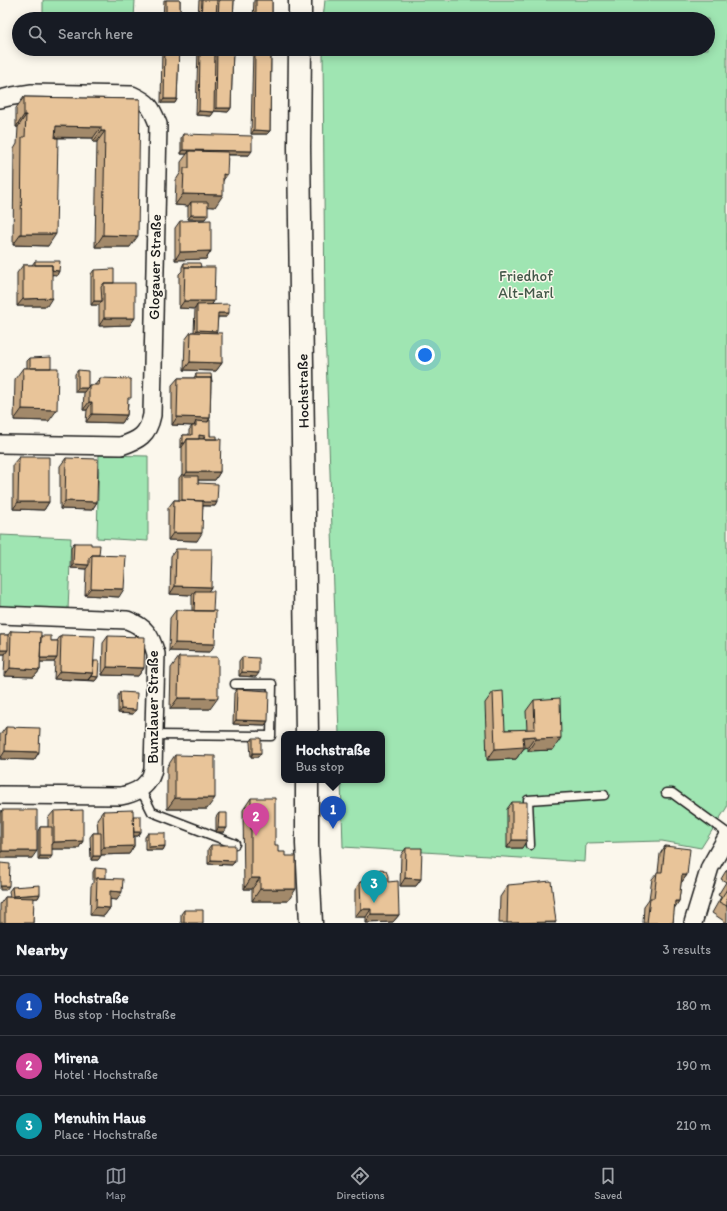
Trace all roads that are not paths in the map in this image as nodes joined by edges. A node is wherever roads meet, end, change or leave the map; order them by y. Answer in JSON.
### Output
{"nodes":[{"id":1,"x":300,"y":0,"type":"edge"},
{"id":2,"x":300,"y":12,"type":"edge"},
{"id":3,"x":300,"y":56,"type":"edge"},
{"id":4,"x":0,"y":99,"type":"edge"},
{"id":5,"x":0,"y":444,"type":"edge"},
{"id":6,"x":0,"y":615,"type":"edge"},
{"id":7,"x":235,"y":684,"type":"dead end"},
{"id":8,"x":307,"y":731,"type":"edge"},
{"id":9,"x":154,"y":735,"type":"junction"},
{"id":10,"x":307,"y":783,"type":"edge"},
{"id":11,"x":140,"y":788,"type":"junction"},
{"id":12,"x":666,"y":793,"type":"dead end"},
{"id":13,"x":0,"y":795,"type":"edge"},
{"id":14,"x":604,"y":795,"type":"dead end"},
{"id":15,"x":727,"y":833,"type":"edge"},
{"id":16,"x":727,"y":836,"type":"edge"},
{"id":17,"x":235,"y":844,"type":"edge"},
{"id":18,"x":530,"y":845,"type":"dead end"},
{"id":19,"x":311,"y":923,"type":"edge"},
{"id":20,"x":693,"y":923,"type":"edge"}],
"edges":[{"from":1,"to":2,"type":"main road"},
{"from":3,"to":8,"type":"main road","name":"Hochstraße"},
{"from":4,"to":5,"type":"street","name":"Glogauer Straße"},
{"from":6,"to":9,"type":"street","name":"Bunzlauer Straße"},
{"from":7,"to":9,"type":"lane"},
{"from":9,"to":11,"type":"street","name":"Bunzlauer Straße"},
{"from":10,"to":19,"type":"main road"},
{"from":11,"to":13,"type":"street","name":"Bunzlauer Straße"},
{"from":11,"to":17,"type":"lane"},
{"from":12,"to":15,"type":"lane"},
{"from":14,"to":18,"type":"lane"},
{"from":16,"to":20,"type":"street"}]}
